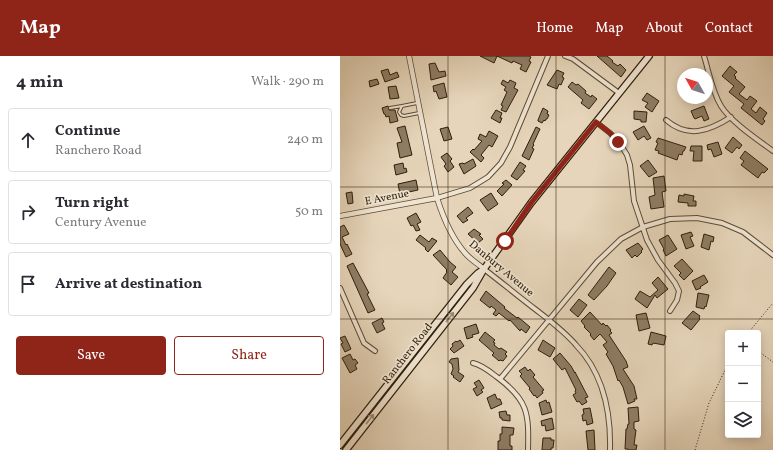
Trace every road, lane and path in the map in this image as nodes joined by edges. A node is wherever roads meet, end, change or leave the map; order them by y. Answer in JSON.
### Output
{"nodes":[{"id":1,"x":409,"y":56,"type":"edge"},
{"id":2,"x":548,"y":56,"type":"edge"},
{"id":3,"x":565,"y":56,"type":"edge"},
{"id":4,"x":649,"y":56,"type":"edge"},
{"id":5,"x":704,"y":56,"type":"edge"},
{"id":6,"x":619,"y":93,"type":"junction"},
{"id":7,"x":418,"y":103,"type":"junction"},
{"id":8,"x":402,"y":106,"type":"junction"},
{"id":9,"x":390,"y":108,"type":"dead end"},
{"id":10,"x":420,"y":113,"type":"junction"},
{"id":11,"x":731,"y":117,"type":"junction"},
{"id":12,"x":666,"y":120,"type":"dead end"},
{"id":13,"x":596,"y":122,"type":"junction"},
{"id":14,"x":773,"y":151,"type":"edge"},
{"id":15,"x":437,"y":198,"type":"junction"},
{"id":16,"x":340,"y":216,"type":"edge"},
{"id":17,"x":643,"y":227,"type":"junction"},
{"id":18,"x":773,"y":255,"type":"edge"},
{"id":19,"x":484,"y":269,"type":"junction"},
{"id":20,"x":340,"y":288,"type":"edge"},
{"id":21,"x":773,"y":303,"type":"edge"},
{"id":22,"x":670,"y":311,"type":"dead end"},
{"id":23,"x":549,"y":320,"type":"junction"},
{"id":24,"x":750,"y":330,"type":"edge"},
{"id":25,"x":375,"y":351,"type":"dead end"},
{"id":26,"x":761,"y":353,"type":"edge"},
{"id":27,"x":773,"y":362,"type":"edge"},
{"id":28,"x":473,"y":363,"type":"dead end"},
{"id":29,"x":727,"y":366,"type":"edge"},
{"id":30,"x":500,"y":379,"type":"junction"},
{"id":31,"x":340,"y":445,"type":"edge"},
{"id":32,"x":346,"y":450,"type":"edge"},
{"id":33,"x":528,"y":450,"type":"edge"},
{"id":34,"x":610,"y":450,"type":"edge"},
{"id":35,"x":695,"y":450,"type":"edge"}],
"edges":[{"from":1,"to":7,"type":"street","name":"Danbury Avenue"},
{"from":2,"to":15,"type":"street"},
{"from":3,"to":6,"type":"street"},
{"from":4,"to":6,"type":"main road","name":"Ranchero Road"},
{"from":5,"to":11,"type":"street"},
{"from":6,"to":13,"type":"main road","name":"Ranchero Road"},
{"from":7,"to":8,"type":"lane"},
{"from":7,"to":10,"type":"street","name":"Danbury Avenue"},
{"from":8,"to":9,"type":"lane"},
{"from":8,"to":10,"type":"lane"},
{"from":10,"to":15,"type":"street","name":"Danbury Avenue"},
{"from":11,"to":12,"type":"street"},
{"from":11,"to":14,"type":"street"},
{"from":13,"to":17,"type":"street"},
{"from":13,"to":19,"type":"main road","name":"Ranchero Road"},
{"from":15,"to":16,"type":"street","name":"E Avenue"},
{"from":15,"to":19,"type":"street","name":"Danbury Avenue"},
{"from":17,"to":18,"type":"street"},
{"from":17,"to":22,"type":"street"},
{"from":17,"to":23,"type":"street"},
{"from":19,"to":23,"type":"street","name":"Danbury Avenue"},
{"from":19,"to":31,"type":"main road","name":"Ranchero Road"},
{"from":32,"to":19,"type":"main road","name":"Ranchero Road","one_way":true},
{"from":20,"to":25,"type":"street"},
{"from":21,"to":24,"type":"path"},
{"from":23,"to":30,"type":"street"},
{"from":23,"to":34,"type":"street","name":"Danbury Avenue"},
{"from":26,"to":27,"type":"path"},
{"from":28,"to":30,"type":"street"},
{"from":29,"to":35,"type":"path"},
{"from":30,"to":33,"type":"street"}]}
